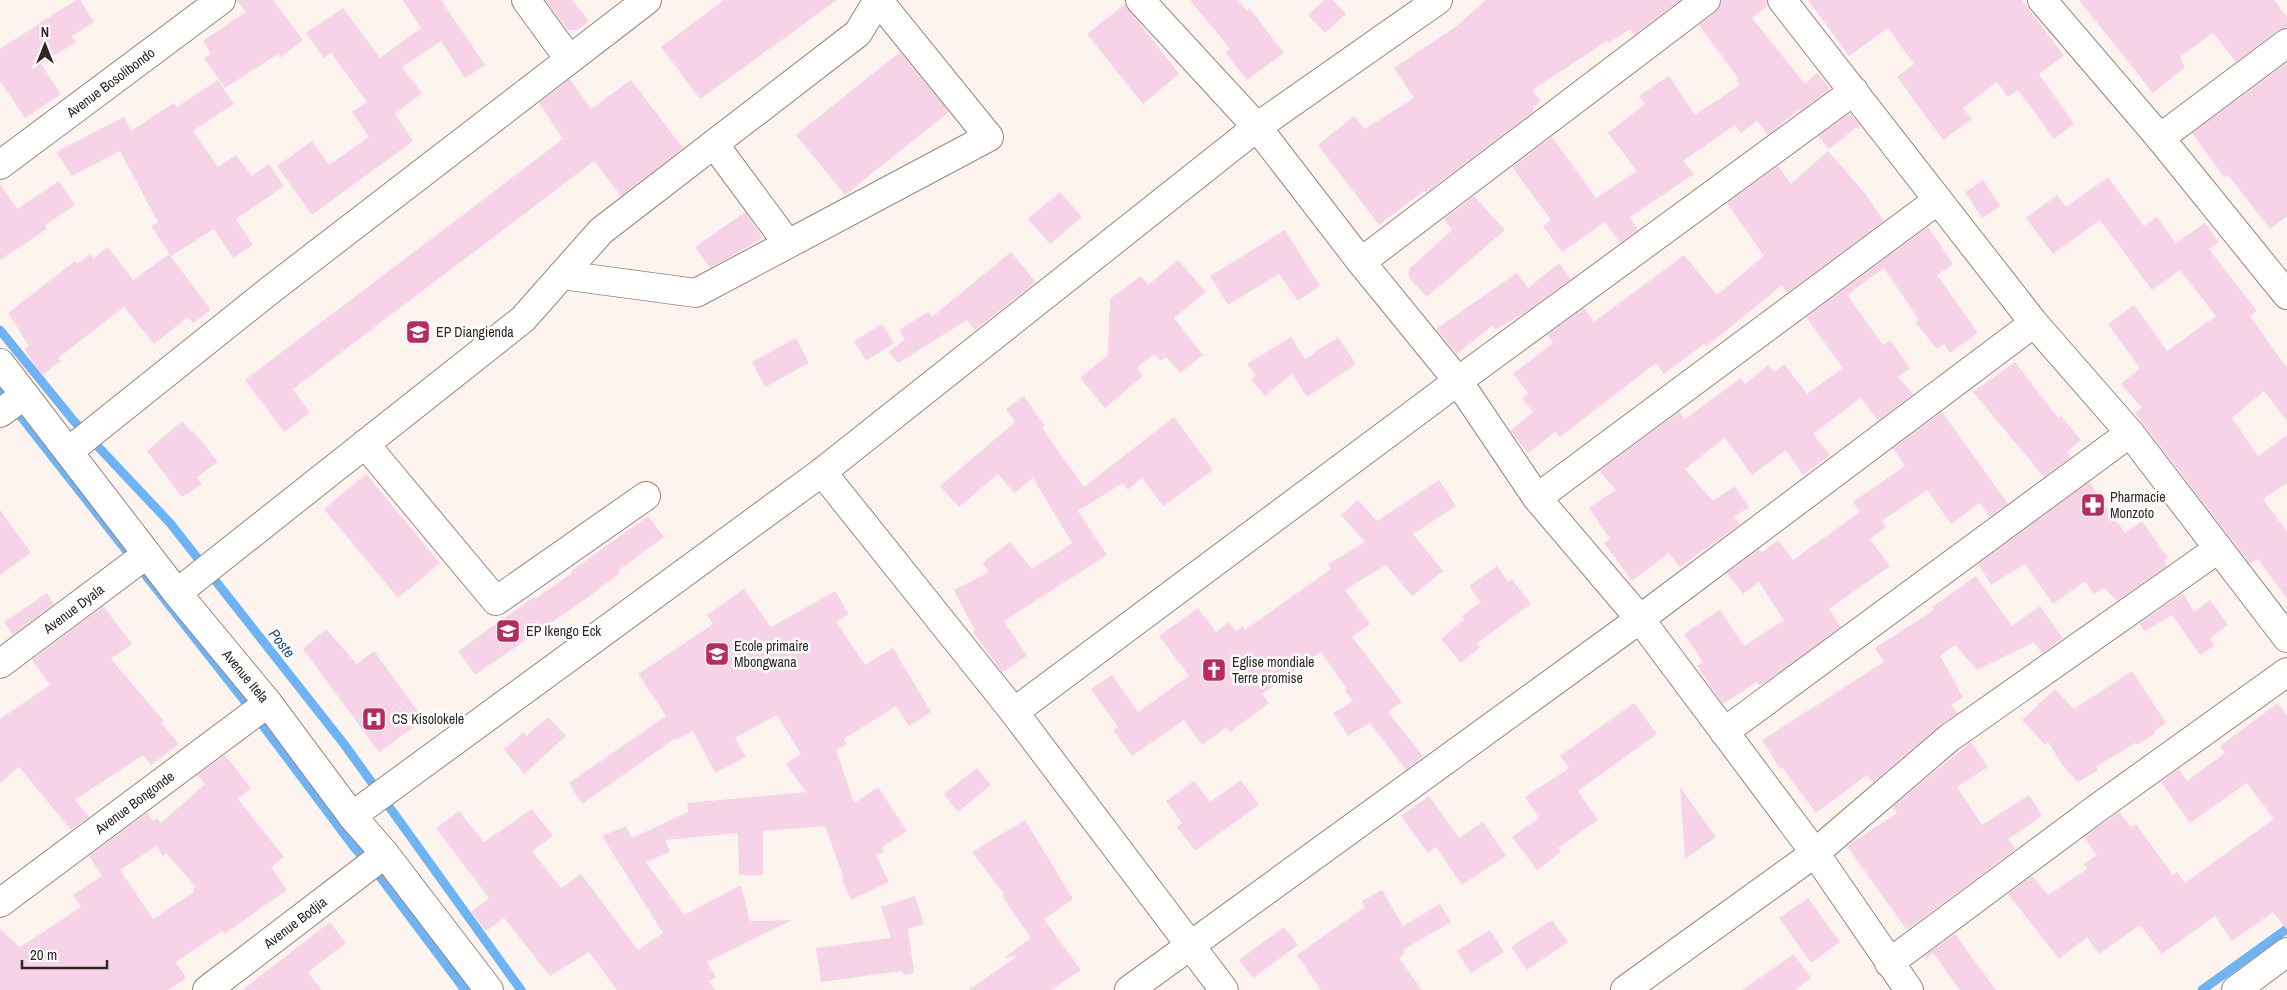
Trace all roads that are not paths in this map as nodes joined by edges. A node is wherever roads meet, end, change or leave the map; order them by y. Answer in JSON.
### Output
{"nodes":[{"id":1,"x":221,"y":0,"type":"edge"},
{"id":2,"x":526,"y":0,"type":"edge"},
{"id":3,"x":647,"y":0,"type":"edge"},
{"id":4,"x":878,"y":0,"type":"edge"},
{"id":5,"x":1140,"y":0,"type":"edge"},
{"id":6,"x":1438,"y":0,"type":"edge"},
{"id":7,"x":1706,"y":0,"type":"edge"},
{"id":8,"x":1782,"y":0,"type":"edge"},
{"id":9,"x":2042,"y":0,"type":"edge"},
{"id":10,"x":2287,"y":43,"type":"edge"},
{"id":11,"x":569,"y":59,"type":"junction"},
{"id":12,"x":1854,"y":91,"type":"junction"},
{"id":13,"x":1256,"y":127,"type":"junction"},
{"id":14,"x":2160,"y":138,"type":"junction"},
{"id":15,"x":714,"y":144,"type":"junction"},
{"id":16,"x":0,"y":165,"type":"edge"},
{"id":17,"x":1938,"y":200,"type":"junction"},
{"id":18,"x":788,"y":244,"type":"junction"},
{"id":19,"x":1362,"y":262,"type":"junction"},
{"id":20,"x":562,"y":275,"type":"junction"},
{"id":21,"x":2287,"y":295,"type":"edge"},
{"id":22,"x":2034,"y":323,"type":"junction"},
{"id":23,"x":0,"y":363,"type":"edge"},
{"id":24,"x":1458,"y":381,"type":"junction"},
{"id":25,"x":25,"y":395,"type":"junction"},
{"id":26,"x":0,"y":413,"type":"edge"},
{"id":27,"x":2130,"y":433,"type":"junction"},
{"id":28,"x":365,"y":444,"type":"junction"},
{"id":29,"x":68,"y":451,"type":"junction"},
{"id":30,"x":822,"y":472,"type":"junction"},
{"id":31,"x":646,"y":496,"type":"dead end"},
{"id":32,"x":1537,"y":498,"type":"junction"},
{"id":33,"x":2218,"y":548,"type":"junction"},
{"id":34,"x":147,"y":554,"type":"junction"},
{"id":35,"x":177,"y":593,"type":"junction"},
{"id":36,"x":1640,"y":619,"type":"junction"},
{"id":37,"x":2287,"y":638,"type":"edge"},
{"id":38,"x":0,"y":664,"type":"edge"},
{"id":39,"x":2287,"y":672,"type":"edge"},
{"id":40,"x":268,"y":703,"type":"junction"},
{"id":41,"x":1014,"y":712,"type":"junction"},
{"id":42,"x":1724,"y":732,"type":"junction"},
{"id":43,"x":352,"y":816,"type":"junction"},
{"id":44,"x":1815,"y":853,"type":"junction"},
{"id":45,"x":385,"y":854,"type":"junction"},
{"id":46,"x":0,"y":903,"type":"edge"},
{"id":47,"x":1191,"y":946,"type":"junction"},
{"id":48,"x":2287,"y":952,"type":"edge"},
{"id":49,"x":1889,"y":963,"type":"junction"},
{"id":50,"x":2238,"y":989,"type":"edge"},
{"id":51,"x":206,"y":990,"type":"edge"},
{"id":52,"x":489,"y":990,"type":"edge"},
{"id":53,"x":1129,"y":990,"type":"edge"},
{"id":54,"x":1224,"y":990,"type":"edge"},
{"id":55,"x":1624,"y":990,"type":"edge"},
{"id":56,"x":1909,"y":990,"type":"edge"}],
"edges":[{"from":1,"to":16,"type":"street","name":"Avenue Bosolibondo"},
{"from":2,"to":11,"type":"street"},
{"from":3,"to":11,"type":"street"},
{"from":4,"to":15,"type":"street"},
{"from":4,"to":18,"type":"street"},
{"from":5,"to":13,"type":"street"},
{"from":6,"to":13,"type":"street"},
{"from":7,"to":19,"type":"street"},
{"from":8,"to":12,"type":"street"},
{"from":9,"to":14,"type":"street"},
{"from":10,"to":14,"type":"street"},
{"from":11,"to":29,"type":"street"},
{"from":12,"to":17,"type":"street"},
{"from":12,"to":24,"type":"street"},
{"from":13,"to":19,"type":"street"},
{"from":13,"to":30,"type":"street"},
{"from":14,"to":21,"type":"street"},
{"from":15,"to":18,"type":"street"},
{"from":15,"to":20,"type":"street"},
{"from":17,"to":22,"type":"street"},
{"from":17,"to":32,"type":"street"},
{"from":18,"to":20,"type":"street"},
{"from":19,"to":24,"type":"street"},
{"from":20,"to":28,"type":"street"},
{"from":22,"to":27,"type":"street"},
{"from":22,"to":36,"type":"street"},
{"from":23,"to":25,"type":"street","name":"Avenue Itela"},
{"from":24,"to":32,"type":"street"},
{"from":24,"to":41,"type":"street"},
{"from":25,"to":26,"type":"street"},
{"from":25,"to":29,"type":"street","name":"Avenue Itela"},
{"from":27,"to":33,"type":"street"},
{"from":27,"to":42,"type":"street"},
{"from":28,"to":31,"type":"street"},
{"from":28,"to":35,"type":"street"},
{"from":29,"to":34,"type":"street","name":"Avenue Itela"},
{"from":30,"to":41,"type":"street"},
{"from":30,"to":43,"type":"street"},
{"from":32,"to":36,"type":"street"},
{"from":33,"to":37,"type":"street"},
{"from":33,"to":44,"type":"street"},
{"from":34,"to":35,"type":"street","name":"Avenue Itela"},
{"from":34,"to":38,"type":"street","name":"Avenue Dyala"},
{"from":35,"to":40,"type":"street","name":"Avenue Itela"},
{"from":36,"to":42,"type":"street"},
{"from":36,"to":47,"type":"street"},
{"from":39,"to":49,"type":"street"},
{"from":40,"to":43,"type":"street","name":"Avenue Itela"},
{"from":40,"to":46,"type":"street","name":"Avenue Bongonde"},
{"from":41,"to":47,"type":"street"},
{"from":42,"to":44,"type":"street"},
{"from":43,"to":45,"type":"street","name":"Avenue Itela"},
{"from":44,"to":49,"type":"street"},
{"from":44,"to":55,"type":"street"},
{"from":45,"to":51,"type":"street","name":"Avenue Bodjia"},
{"from":45,"to":52,"type":"street","name":"Avenue Itela"},
{"from":47,"to":53,"type":"street"},
{"from":47,"to":54,"type":"street"},
{"from":48,"to":50,"type":"street"},
{"from":49,"to":56,"type":"street"}]}
